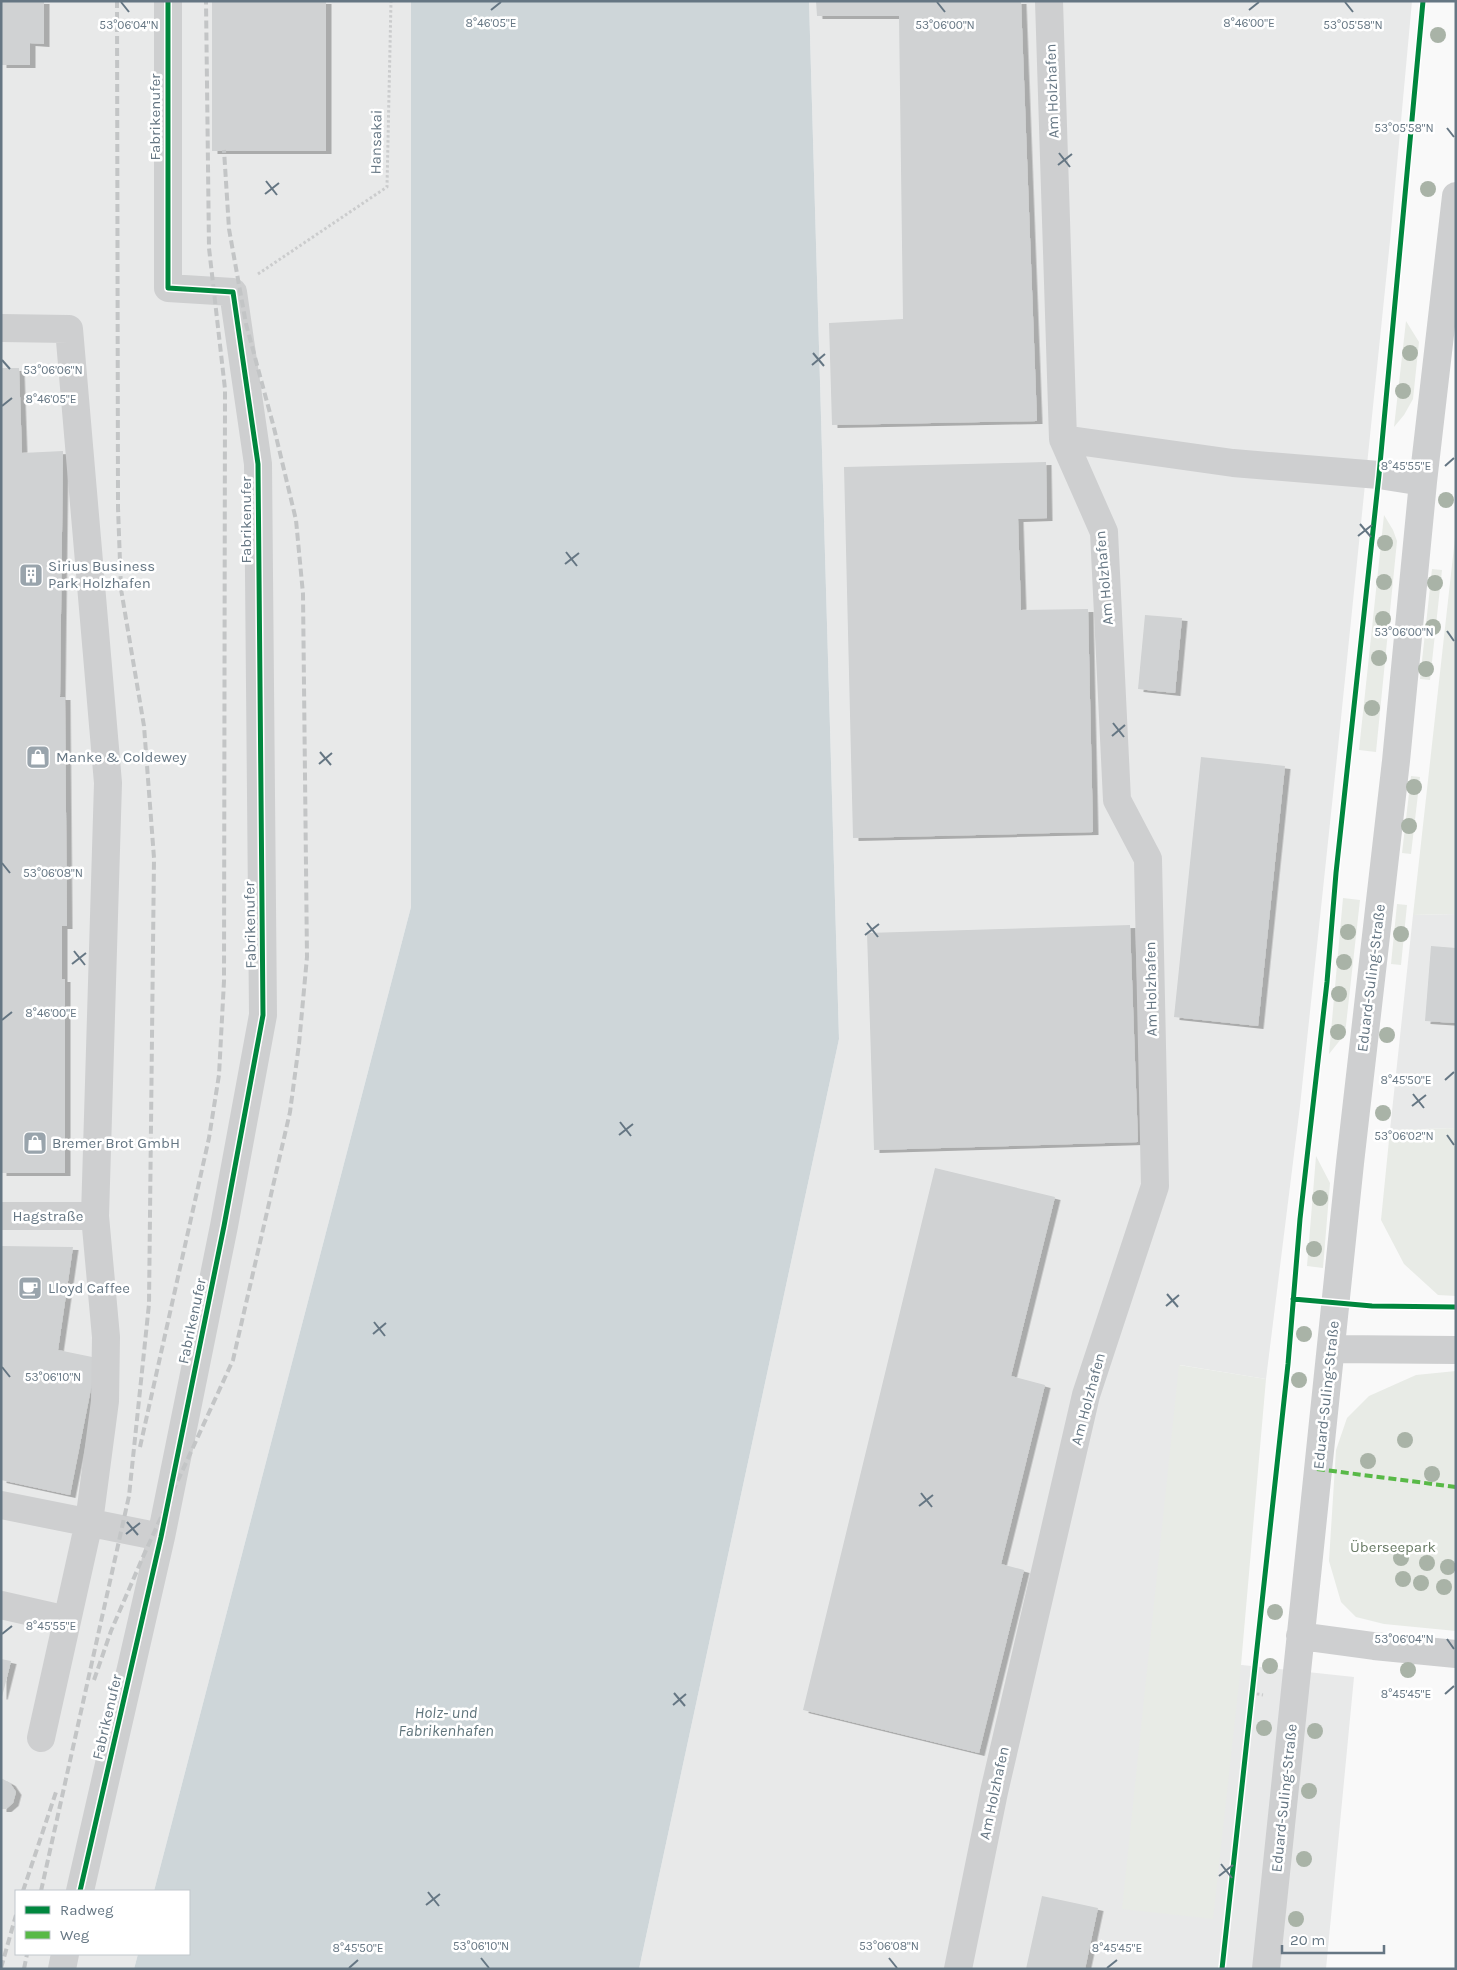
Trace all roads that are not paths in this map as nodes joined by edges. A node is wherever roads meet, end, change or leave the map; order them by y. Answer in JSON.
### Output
{"nodes":[{"id":1,"x":168,"y":1,"type":"edge"},
{"id":2,"x":1049,"y":1,"type":"edge"},
{"id":3,"x":1456,"y":196,"type":"edge"},
{"id":4,"x":1,"y":328,"type":"edge"},
{"id":5,"x":1063,"y":439,"type":"junction"},
{"id":6,"x":1423,"y":482,"type":"junction"},
{"id":7,"x":1,"y":1216,"type":"edge"},
{"id":8,"x":96,"y":1216,"type":"junction"},
{"id":9,"x":1331,"y":1349,"type":"junction"},
{"id":10,"x":1456,"y":1350,"type":"edge"},
{"id":11,"x":1,"y":1505,"type":"edge"},
{"id":12,"x":89,"y":1522,"type":"junction"},
{"id":13,"x":161,"y":1537,"type":"junction"},
{"id":14,"x":1,"y":1605,"type":"edge"},
{"id":15,"x":67,"y":1620,"type":"junction"},
{"id":16,"x":1300,"y":1636,"type":"junction"},
{"id":17,"x":1456,"y":1654,"type":"edge"},
{"id":18,"x":41,"y":1738,"type":"dead end"},
{"id":19,"x":80,"y":1890,"type":"edge"},
{"id":20,"x":65,"y":1955,"type":"edge"},
{"id":21,"x":62,"y":1969,"type":"edge"},
{"id":22,"x":958,"y":1969,"type":"edge"},
{"id":23,"x":1266,"y":1969,"type":"edge"}],
"edges":[{"from":1,"to":13,"type":"street","name":"Fabrikenufer"},
{"from":2,"to":5,"type":"street","name":"Am Holzhafen"},
{"from":3,"to":6,"type":"street","name":"Eduard-Suling-Straße"},
{"from":4,"to":8,"type":"street"},
{"from":5,"to":6,"type":"street"},
{"from":5,"to":22,"type":"street","name":"Am Holzhafen"},
{"from":6,"to":9,"type":"street","name":"Eduard-Suling-Straße"},
{"from":7,"to":8,"type":"street","name":"Hagstraße"},
{"from":8,"to":12,"type":"street"},
{"from":9,"to":10,"type":"street"},
{"from":9,"to":16,"type":"street","name":"Eduard-Suling-Straße"},
{"from":11,"to":12,"type":"street"},
{"from":12,"to":13,"type":"street"},
{"from":12,"to":15,"type":"street"},
{"from":13,"to":19,"type":"street","name":"Fabrikenufer"},
{"from":14,"to":15,"type":"street"},
{"from":15,"to":18,"type":"street"},
{"from":16,"to":17,"type":"street"},
{"from":16,"to":23,"type":"street","name":"Eduard-Suling-Straße"},
{"from":20,"to":21,"type":"street"}]}
